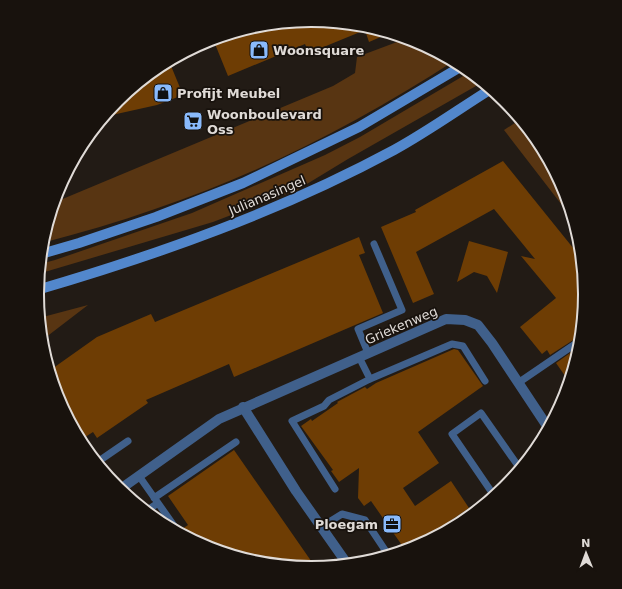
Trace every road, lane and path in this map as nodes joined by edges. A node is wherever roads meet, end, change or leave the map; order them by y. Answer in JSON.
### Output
{"nodes":[{"id":1,"x":456,"y":70,"type":"edge"},
{"id":2,"x":486,"y":92,"type":"edge"},
{"id":3,"x":374,"y":244,"type":"dead end"},
{"id":4,"x":47,"y":252,"type":"edge"},
{"id":5,"x":44,"y":288,"type":"edge"},
{"id":6,"x":573,"y":345,"type":"edge"},
{"id":7,"x":364,"y":355,"type":"junction"},
{"id":8,"x":370,"y":379,"type":"junction"},
{"id":9,"x":485,"y":381,"type":"dead end"},
{"id":10,"x":518,"y":383,"type":"junction"},
{"id":11,"x":243,"y":407,"type":"junction"},
{"id":12,"x":545,"y":424,"type":"edge"},
{"id":13,"x":128,"y":441,"type":"dead end"},
{"id":14,"x":236,"y":442,"type":"dead end"},
{"id":15,"x":101,"y":460,"type":"edge"},
{"id":16,"x":517,"y":464,"type":"edge"},
{"id":17,"x":138,"y":476,"type":"junction"},
{"id":18,"x":124,"y":486,"type":"edge"},
{"id":19,"x":335,"y":489,"type":"dead end"},
{"id":20,"x":491,"y":492,"type":"edge"},
{"id":21,"x":156,"y":501,"type":"junction"},
{"id":22,"x":149,"y":508,"type":"edge"},
{"id":23,"x":172,"y":523,"type":"edge"},
{"id":24,"x":321,"y":527,"type":"junction"},
{"id":25,"x":386,"y":551,"type":"edge"},
{"id":26,"x":345,"y":560,"type":"edge"}],
"edges":[{"from":1,"to":4,"type":"main road","name":"Julianasingel"},
{"from":2,"to":5,"type":"main road","name":"Julianasingel"},
{"from":3,"to":7,"type":"lane"},
{"from":6,"to":10,"type":"lane"},
{"from":7,"to":8,"type":"lane"},
{"from":7,"to":10,"type":"street","name":"Griekenweg"},
{"from":7,"to":11,"type":"street","name":"Griekenweg"},
{"from":8,"to":9,"type":"lane"},
{"from":8,"to":19,"type":"lane"},
{"from":10,"to":12,"type":"street","name":"Griekenweg"},
{"from":11,"to":17,"type":"street","name":"Griekenweg"},
{"from":11,"to":24,"type":"street"},
{"from":13,"to":15,"type":"lane"},
{"from":14,"to":21,"type":"lane"},
{"from":16,"to":20,"type":"lane"},
{"from":17,"to":18,"type":"street","name":"Griekenweg"},
{"from":17,"to":21,"type":"lane"},
{"from":21,"to":22,"type":"lane"},
{"from":21,"to":23,"type":"lane"},
{"from":24,"to":25,"type":"lane"},
{"from":24,"to":26,"type":"street"}]}
